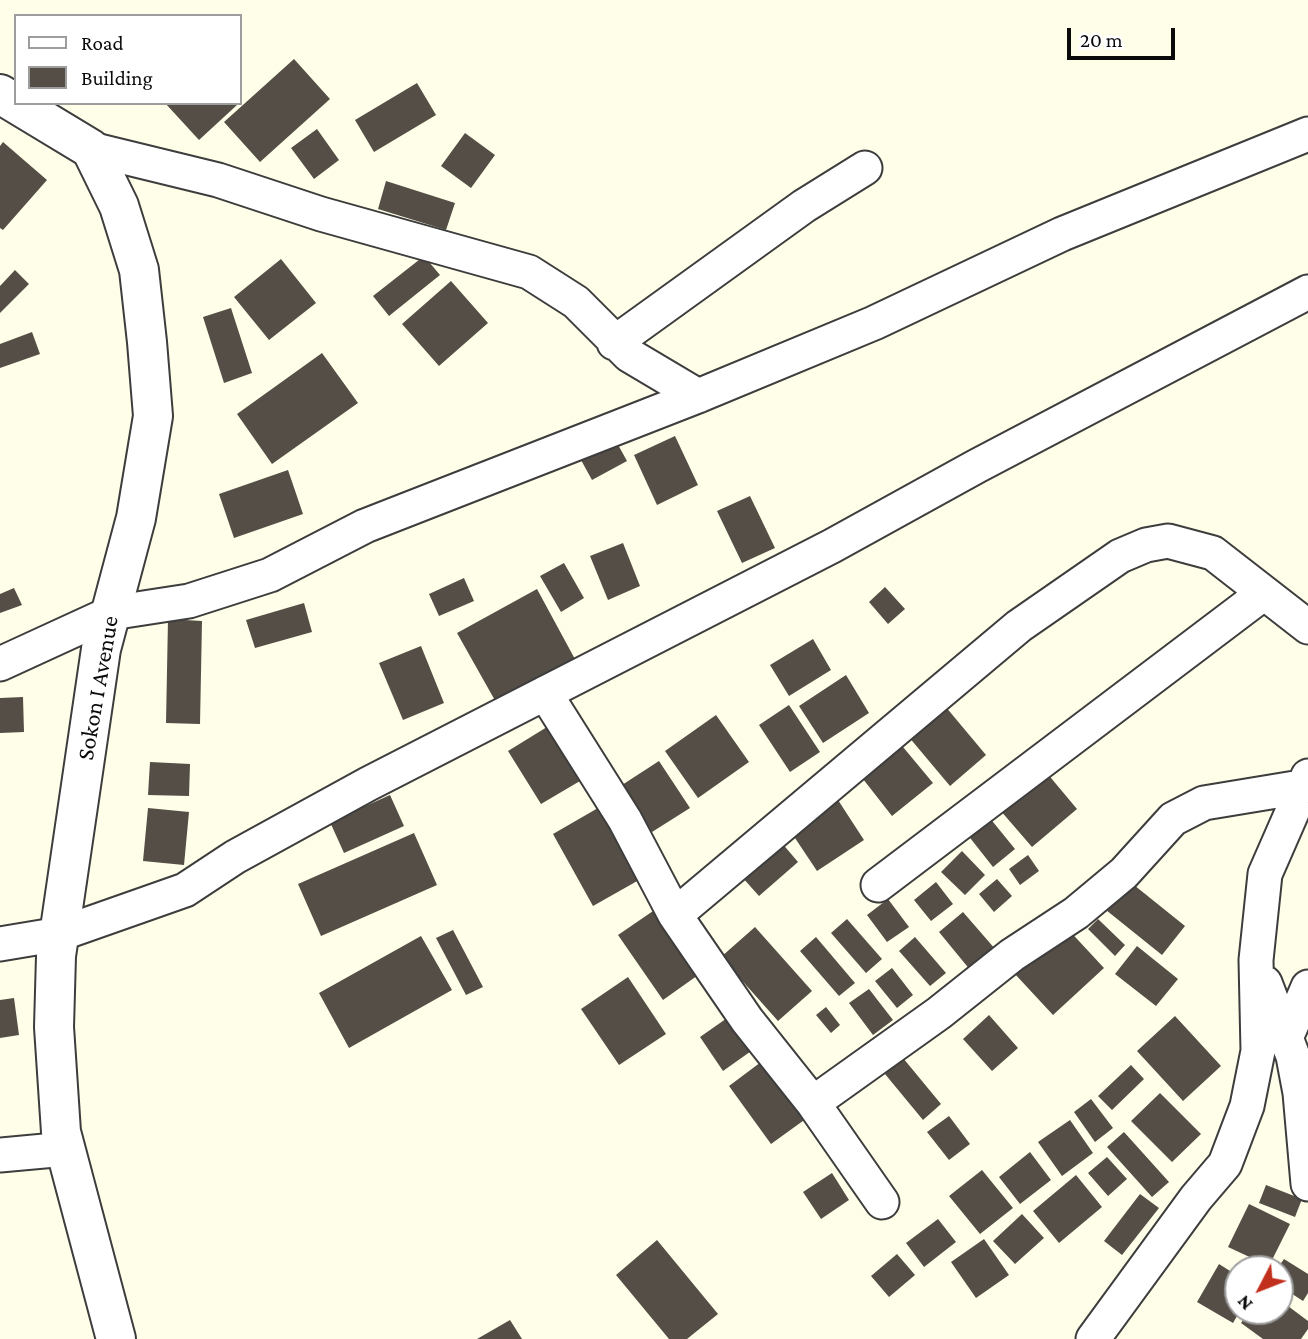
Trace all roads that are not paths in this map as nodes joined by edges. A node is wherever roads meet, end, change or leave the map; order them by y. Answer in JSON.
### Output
{"nodes":[{"id":1,"x":18,"y":105,"type":"edge"},
{"id":2,"x":1308,"y":134,"type":"edge"},
{"id":3,"x":90,"y":149,"type":"junction"},
{"id":4,"x":865,"y":168,"type":"dead end"},
{"id":5,"x":1308,"y":292,"type":"edge"},
{"id":6,"x":614,"y":343,"type":"junction"},
{"id":7,"x":698,"y":396,"type":"junction"},
{"id":8,"x":1265,"y":593,"type":"junction"},
{"id":9,"x":111,"y":612,"type":"junction"},
{"id":10,"x":1308,"y":627,"type":"edge"},
{"id":11,"x":0,"y":664,"type":"edge"},
{"id":12,"x":545,"y":693,"type":"junction"},
{"id":13,"x":1304,"y":782,"type":"edge"},
{"id":14,"x":878,"y":885,"type":"dead end"},
{"id":15,"x":675,"y":915,"type":"junction"},
{"id":16,"x":60,"y":933,"type":"junction"},
{"id":17,"x":0,"y":944,"type":"edge"},
{"id":18,"x":1256,"y":960,"type":"junction"},
{"id":19,"x":1308,"y":987,"type":"edge"},
{"id":20,"x":1286,"y":1038,"type":"junction"},
{"id":21,"x":1304,"y":1093,"type":"edge"},
{"id":22,"x":813,"y":1103,"type":"junction"},
{"id":23,"x":66,"y":1149,"type":"junction"},
{"id":24,"x":0,"y":1155,"type":"edge"},
{"id":25,"x":1308,"y":1184,"type":"edge"},
{"id":26,"x":882,"y":1202,"type":"dead end"},
{"id":27,"x":116,"y":1339,"type":"edge"},
{"id":28,"x":1093,"y":1339,"type":"edge"}],
"edges":[{"from":1,"to":3,"type":"street"},
{"from":2,"to":7,"type":"street"},
{"from":3,"to":6,"type":"street"},
{"from":3,"to":9,"type":"street","name":"Sokon I Avenue"},
{"from":4,"to":6,"type":"street"},
{"from":5,"to":12,"type":"street"},
{"from":6,"to":7,"type":"street"},
{"from":7,"to":9,"type":"street"},
{"from":8,"to":10,"type":"street"},
{"from":8,"to":14,"type":"street"},
{"from":8,"to":15,"type":"street"},
{"from":9,"to":11,"type":"street"},
{"from":9,"to":16,"type":"street","name":"Sokon I Avenue"},
{"from":12,"to":15,"type":"street"},
{"from":12,"to":16,"type":"street"},
{"from":13,"to":18,"type":"street"},
{"from":13,"to":22,"type":"street"},
{"from":15,"to":22,"type":"street"},
{"from":16,"to":17,"type":"street"},
{"from":16,"to":23,"type":"street","name":"Sokon I Avenue"},
{"from":18,"to":20,"type":"street"},
{"from":18,"to":28,"type":"street"},
{"from":19,"to":20,"type":"street"},
{"from":20,"to":21,"type":"street"},
{"from":21,"to":25,"type":"street"},
{"from":22,"to":26,"type":"street"},
{"from":23,"to":24,"type":"street"},
{"from":23,"to":27,"type":"street","name":"Sokon I Avenue"}]}
